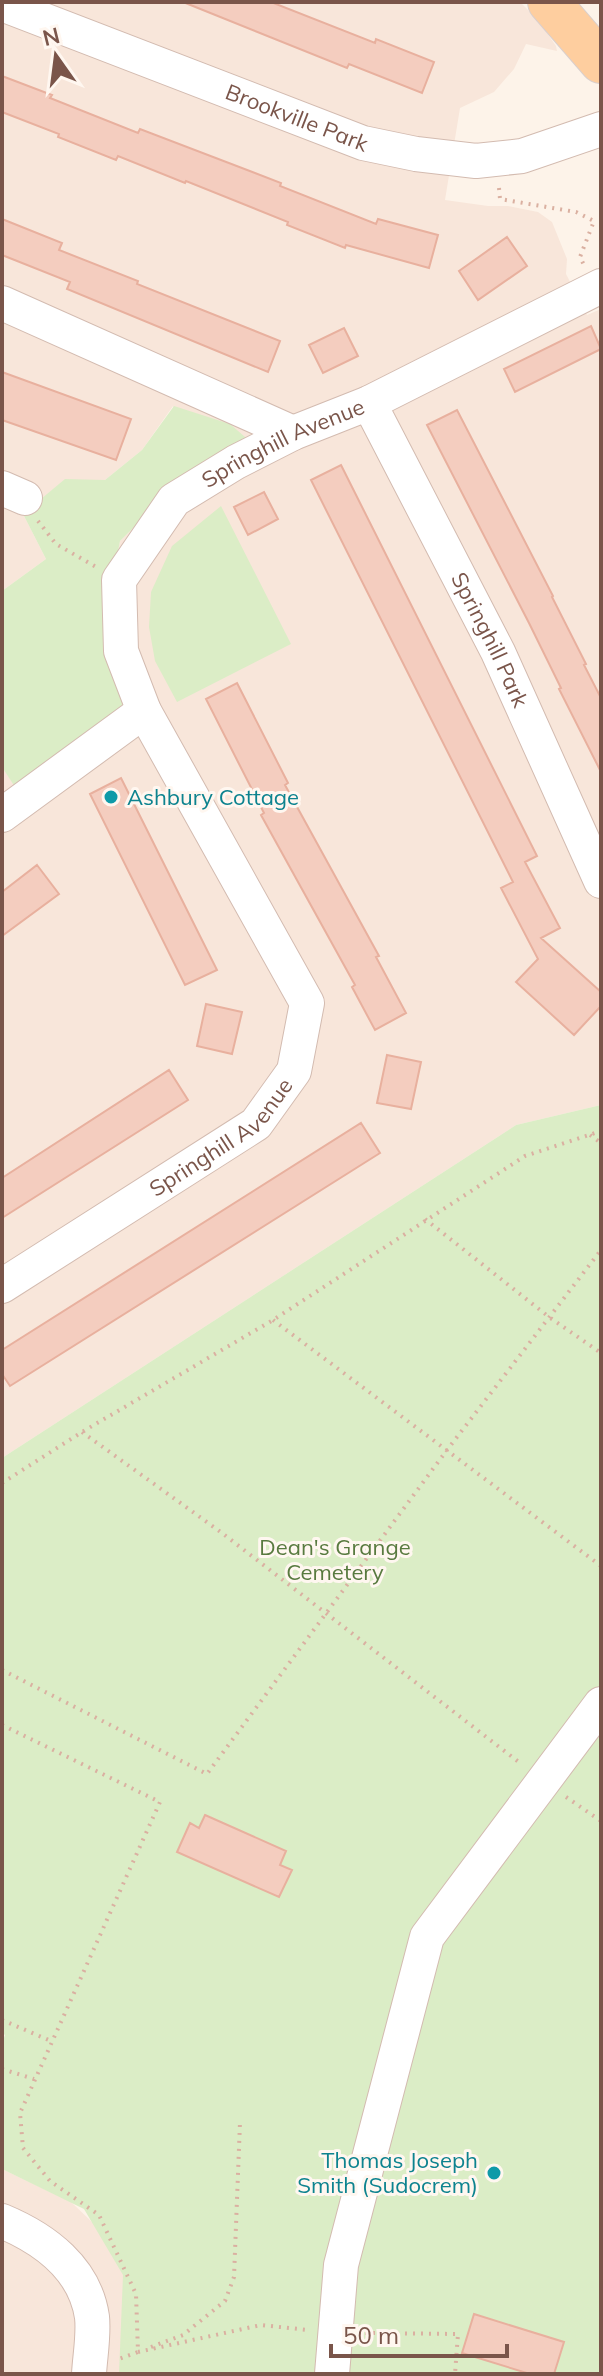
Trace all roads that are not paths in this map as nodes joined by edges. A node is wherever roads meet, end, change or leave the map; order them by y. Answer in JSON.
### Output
{"nodes":[{"id":1,"x":549,"y":2,"type":"edge"},
{"id":2,"x":2,"y":4,"type":"edge"},
{"id":3,"x":601,"y":62,"type":"edge"},
{"id":4,"x":601,"y":129,"type":"edge"},
{"id":5,"x":598,"y":287,"type":"edge"},
{"id":6,"x":2,"y":303,"type":"edge"},
{"id":7,"x":369,"y":403,"type":"junction"},
{"id":8,"x":293,"y":433,"type":"junction"},
{"id":9,"x":144,"y":711,"type":"junction"},
{"id":10,"x":2,"y":815,"type":"edge"},
{"id":11,"x":601,"y":881,"type":"edge"},
{"id":12,"x":2,"y":1286,"type":"edge"},
{"id":13,"x":601,"y":1704,"type":"edge"},
{"id":14,"x":2,"y":2221,"type":"edge"},
{"id":15,"x":89,"y":2374,"type":"edge"},
{"id":16,"x":332,"y":2374,"type":"edge"}],
"edges":[{"from":1,"to":3,"type":"main road"},
{"from":2,"to":4,"type":"street","name":"Brookville Park"},
{"from":5,"to":7,"type":"street","name":"Springhill Avenue"},
{"from":6,"to":8,"type":"street"},
{"from":7,"to":8,"type":"street","name":"Springhill Avenue"},
{"from":7,"to":11,"type":"street","name":"Springhill Park"},
{"from":8,"to":9,"type":"street","name":"Springhill Avenue"},
{"from":9,"to":10,"type":"street"},
{"from":9,"to":12,"type":"street","name":"Springhill Avenue"},
{"from":13,"to":16,"type":"street"},
{"from":14,"to":15,"type":"street"}]}
